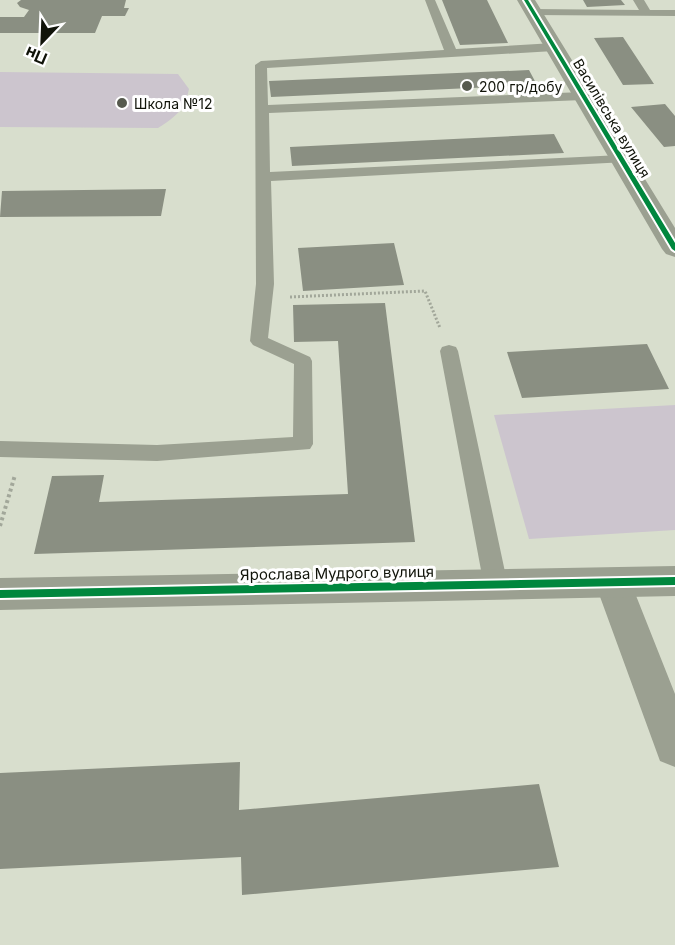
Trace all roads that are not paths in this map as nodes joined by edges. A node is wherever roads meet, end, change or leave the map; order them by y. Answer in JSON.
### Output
{"nodes":[{"id":1,"x":430,"y":0,"type":"edge"},
{"id":2,"x":638,"y":0,"type":"edge"},
{"id":3,"x":529,"y":6,"type":"edge"},
{"id":4,"x":647,"y":13,"type":"junction"},
{"id":5,"x":675,"y":13,"type":"edge"},
{"id":6,"x":554,"y":47,"type":"junction"},
{"id":7,"x":451,"y":53,"type":"junction"},
{"id":8,"x":583,"y":96,"type":"junction"},
{"id":9,"x":262,"y":109,"type":"junction"},
{"id":10,"x":621,"y":159,"type":"junction"},
{"id":11,"x":263,"y":177,"type":"junction"},
{"id":12,"x":675,"y":249,"type":"edge"},
{"id":13,"x":449,"y":351,"type":"road end"},
{"id":14,"x":0,"y":449,"type":"edge"},
{"id":15,"x":675,"y":581,"type":"edge"},
{"id":16,"x":613,"y":583,"type":"junction"},
{"id":17,"x":496,"y":586,"type":"junction"},
{"id":18,"x":0,"y":594,"type":"edge"},
{"id":19,"x":675,"y":747,"type":"edge"}],
"edges":[{"from":1,"to":7,"type":"lane"},
{"from":2,"to":4,"type":"lane"},
{"from":3,"to":4,"type":"lane"},
{"from":3,"to":6,"type":"street","name":"Василівська вулиця"},
{"from":4,"to":5,"type":"lane"},
{"from":6,"to":7,"type":"lane"},
{"from":6,"to":8,"type":"street","name":"Василівська вулиця"},
{"from":7,"to":9,"type":"lane"},
{"from":8,"to":9,"type":"lane"},
{"from":8,"to":10,"type":"street","name":"Василівська вулиця"},
{"from":9,"to":11,"type":"lane"},
{"from":10,"to":11,"type":"lane"},
{"from":10,"to":12,"type":"street","name":"Василівська вулиця"},
{"from":11,"to":14,"type":"lane"},
{"from":13,"to":17,"type":"lane"},
{"from":15,"to":16,"type":"street","name":"Ярослава Мудрого вулиця"},
{"from":16,"to":17,"type":"street","name":"Ярослава Мудрого вулиця"},
{"from":16,"to":19,"type":"street"},
{"from":17,"to":18,"type":"street","name":"Ярослава Мудрого вулиця"}]}
